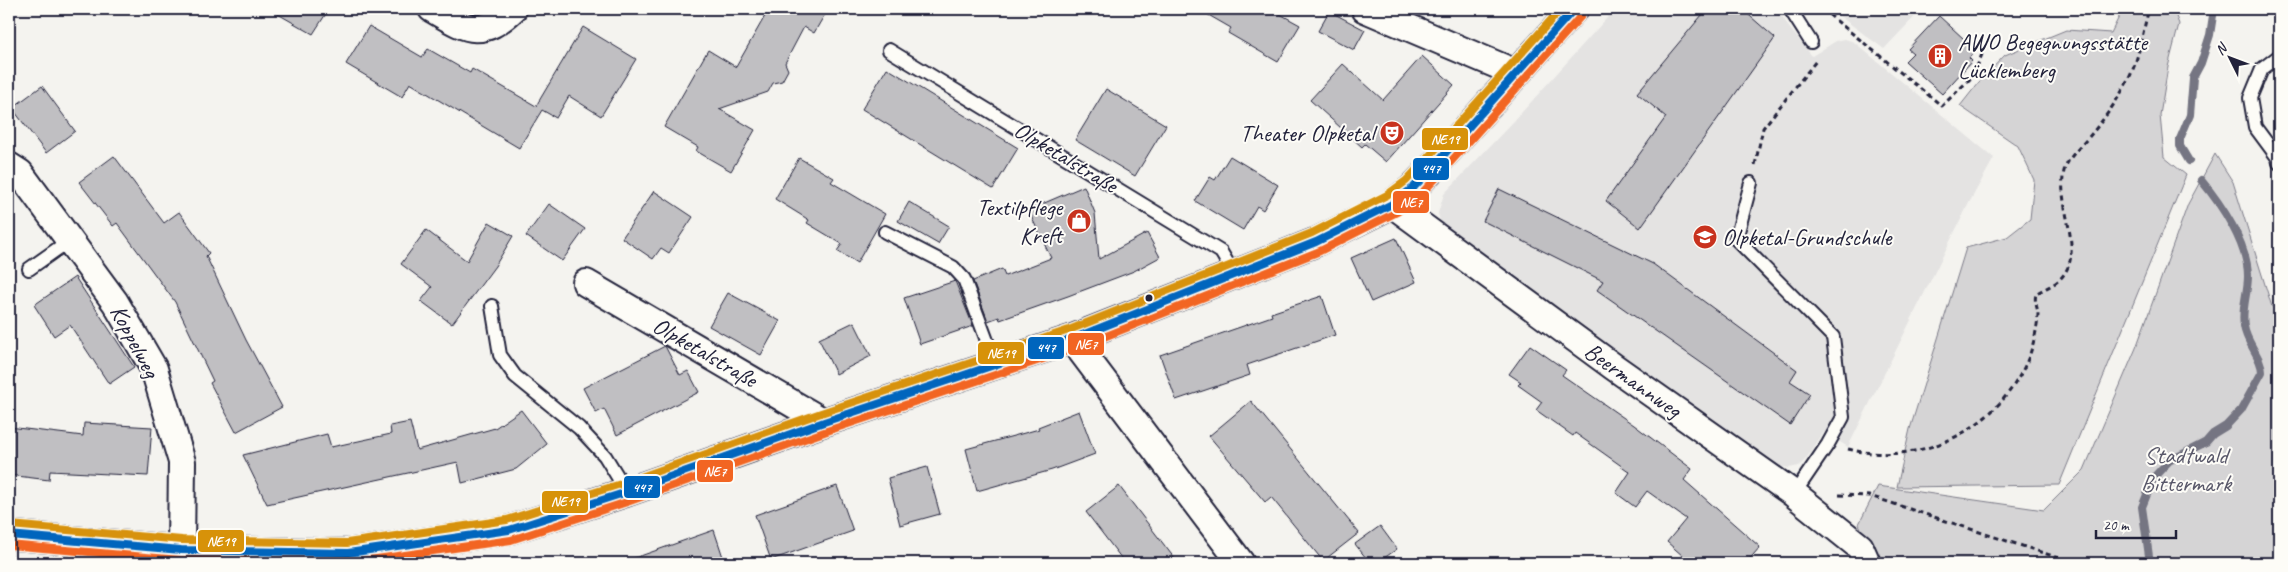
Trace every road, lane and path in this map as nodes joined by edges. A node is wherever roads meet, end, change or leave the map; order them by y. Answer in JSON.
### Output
{"nodes":[{"id":1,"x":432,"y":9,"type":"edge"},
{"id":2,"x":513,"y":9,"type":"edge"},
{"id":3,"x":1365,"y":9,"type":"edge"},
{"id":4,"x":1574,"y":9,"type":"edge"},
{"id":5,"x":1790,"y":9,"type":"edge"},
{"id":6,"x":1822,"y":9,"type":"edge"},
{"id":7,"x":2149,"y":9,"type":"edge"},
{"id":8,"x":1811,"y":42,"type":"dead end"},
{"id":9,"x":889,"y":50,"type":"dead end"},
{"id":10,"x":1983,"y":52,"type":"dead end"},
{"id":11,"x":1820,"y":56,"type":"dead end"},
{"id":12,"x":2279,"y":56,"type":"edge"},
{"id":13,"x":1516,"y":73,"type":"junction"},
{"id":14,"x":2279,"y":163,"type":"edge"},
{"id":15,"x":9,"y":166,"type":"edge"},
{"id":16,"x":1752,"y":179,"type":"joint"},
{"id":17,"x":1392,"y":204,"type":"junction"},
{"id":18,"x":885,"y":232,"type":"dead end"},
{"id":19,"x":70,"y":240,"type":"junction"},
{"id":20,"x":29,"y":269,"type":"dead end"},
{"id":21,"x":1234,"y":274,"type":"junction"},
{"id":22,"x":586,"y":282,"type":"dead end"},
{"id":23,"x":492,"y":306,"type":"dead end"},
{"id":24,"x":1072,"y":339,"type":"junction"},
{"id":25,"x":996,"y":365,"type":"junction"},
{"id":26,"x":824,"y":422,"type":"junction"},
{"id":27,"x":1828,"y":444,"type":"junction"},
{"id":28,"x":628,"y":492,"type":"junction"},
{"id":29,"x":1794,"y":494,"type":"junction"},
{"id":30,"x":9,"y":535,"type":"edge"},
{"id":31,"x":171,"y":554,"type":"edge"},
{"id":32,"x":349,"y":558,"type":"edge"},
{"id":33,"x":1241,"y":563,"type":"edge"},
{"id":34,"x":1867,"y":563,"type":"edge"},
{"id":35,"x":2074,"y":563,"type":"edge"}],
"edges":[{"from":1,"to":2,"type":"street"},
{"from":3,"to":13,"type":"street"},
{"from":4,"to":13,"type":"street"},
{"from":5,"to":8,"type":"lane"},
{"from":6,"to":10,"type":"path"},
{"from":7,"to":27,"type":"path"},
{"from":9,"to":21,"type":"lane","name":"Olpketalstraße"},
{"from":11,"to":16,"type":"path"},
{"from":12,"to":14,"type":"lane"},
{"from":13,"to":17,"type":"street"},
{"from":15,"to":19,"type":"street","name":"Koppelweg"},
{"from":16,"to":27,"type":"lane"},
{"from":17,"to":21,"type":"street"},
{"from":17,"to":29,"type":"street","name":"Beermannweg"},
{"from":18,"to":25,"type":"lane"},
{"from":19,"to":20,"type":"lane"},
{"from":19,"to":31,"type":"street","name":"Koppelweg"},
{"from":21,"to":24,"type":"street"},
{"from":22,"to":26,"type":"street","name":"Olpketalstraße"},
{"from":23,"to":28,"type":"lane"},
{"from":24,"to":25,"type":"street"},
{"from":24,"to":33,"type":"street"},
{"from":25,"to":26,"type":"street"},
{"from":26,"to":28,"type":"street"},
{"from":27,"to":29,"type":"lane"},
{"from":28,"to":32,"type":"street"},
{"from":29,"to":34,"type":"street","name":"Beermannweg"},
{"from":29,"to":35,"type":"path"},
{"from":30,"to":31,"type":"street"},
{"from":31,"to":32,"type":"street"}]}
